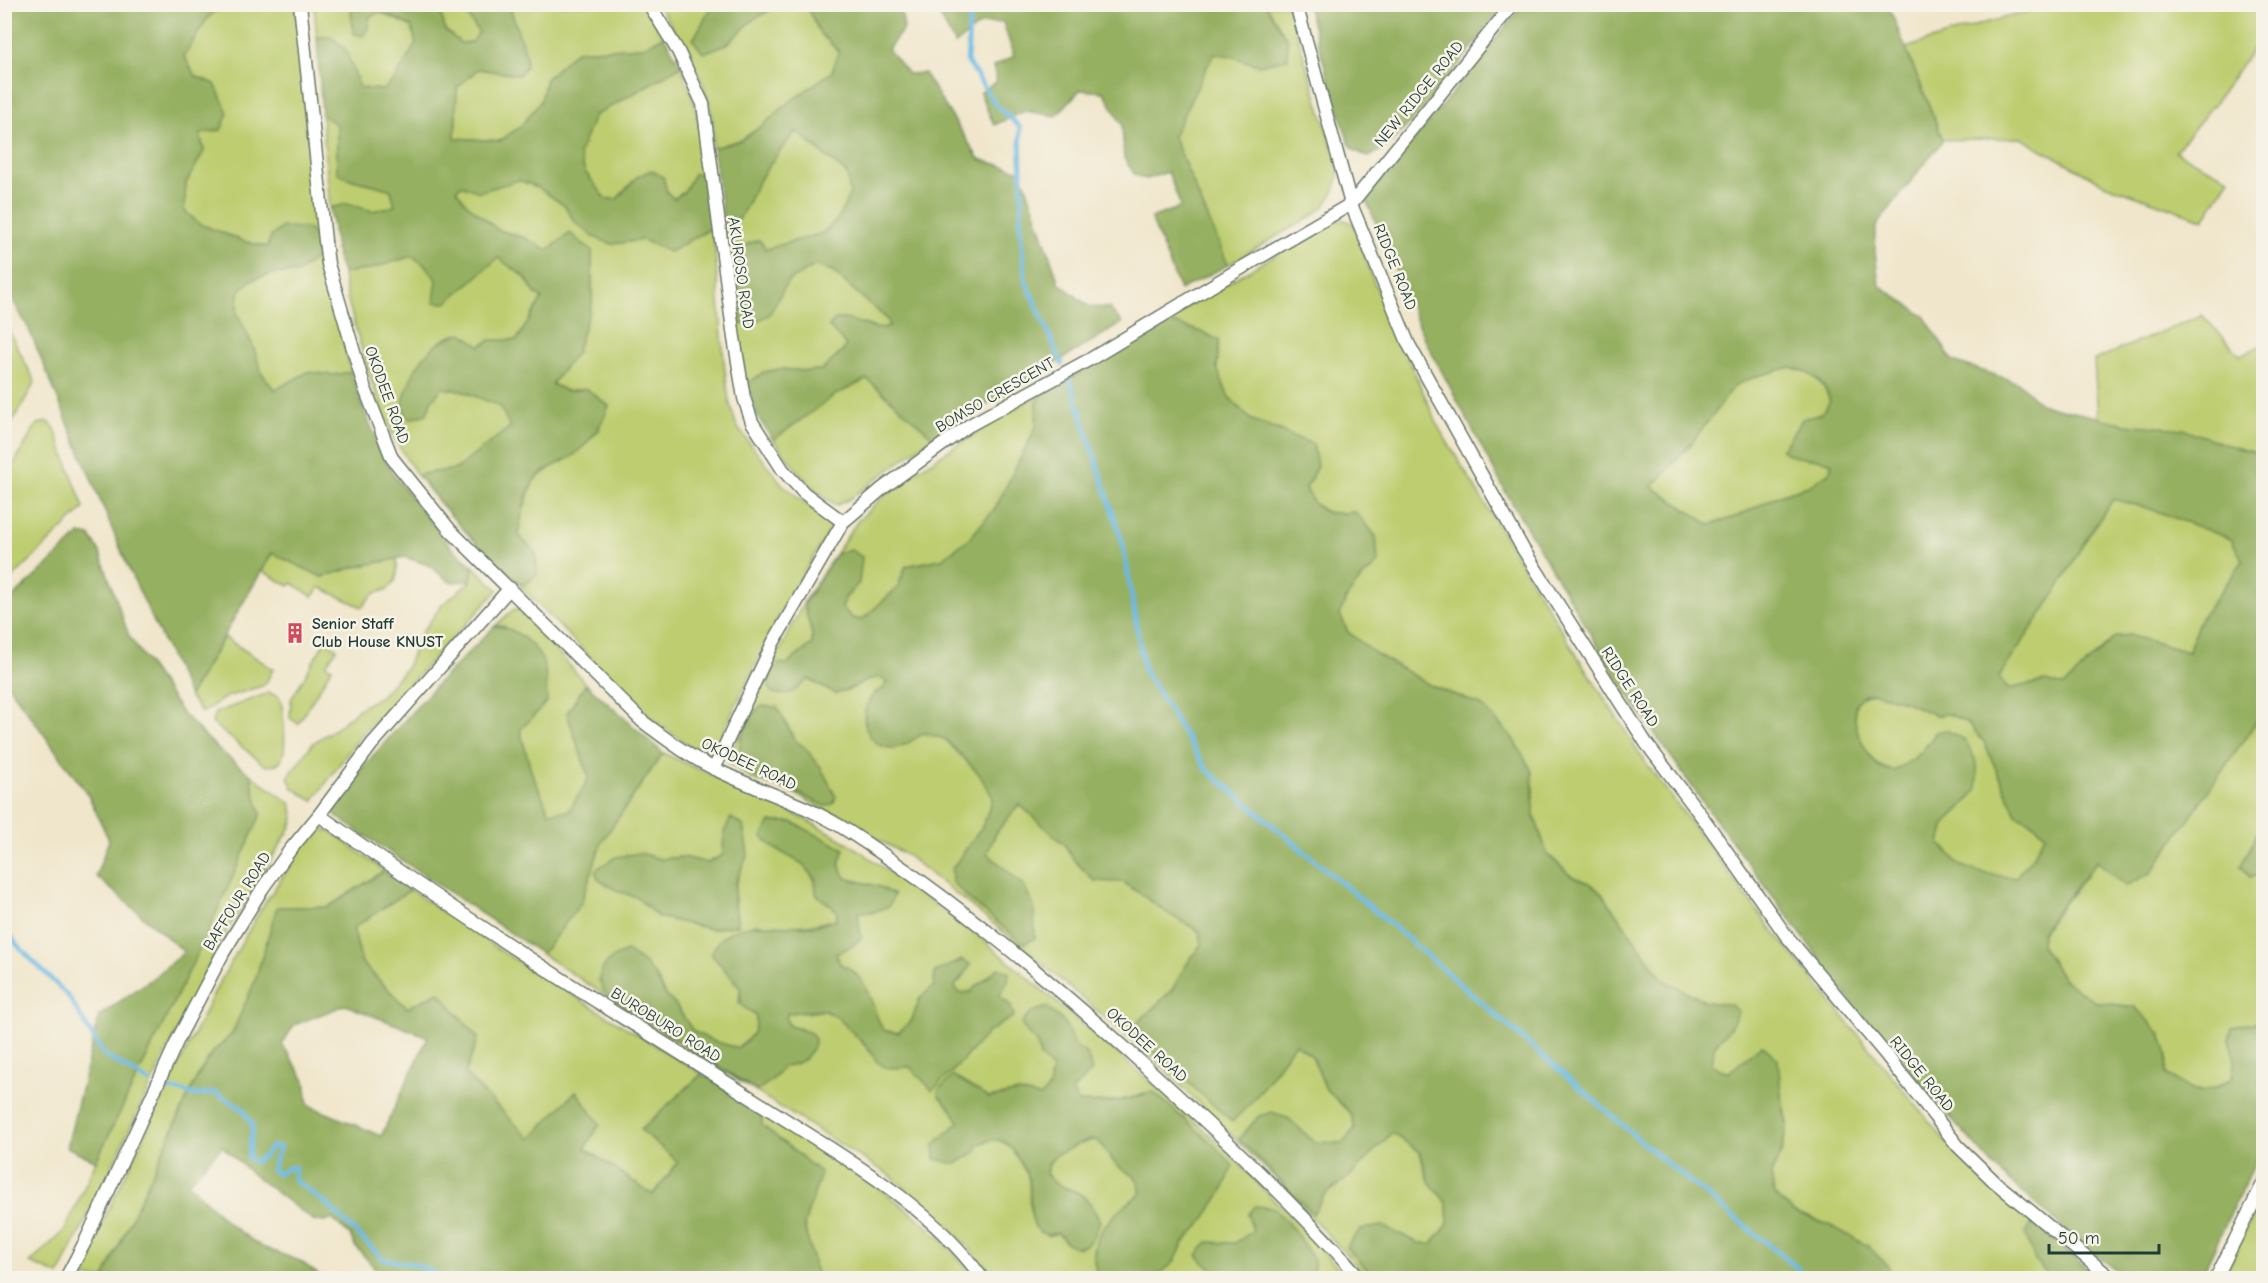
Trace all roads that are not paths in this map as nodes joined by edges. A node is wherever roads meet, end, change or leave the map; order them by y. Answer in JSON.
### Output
{"nodes":[{"id":1,"x":300,"y":4,"type":"edge"},
{"id":2,"x":649,"y":4,"type":"edge"},
{"id":3,"x":1296,"y":4,"type":"edge"},
{"id":4,"x":1513,"y":4,"type":"edge"},
{"id":5,"x":1351,"y":204,"type":"junction"},
{"id":6,"x":843,"y":522,"type":"junction"},
{"id":7,"x":510,"y":588,"type":"junction"},
{"id":8,"x":714,"y":768,"type":"junction"},
{"id":9,"x":319,"y":815,"type":"junction"},
{"id":10,"x":2264,"y":1182,"type":"edge"},
{"id":11,"x":66,"y":1278,"type":"edge"},
{"id":12,"x":982,"y":1278,"type":"edge"},
{"id":13,"x":1360,"y":1278,"type":"edge"},
{"id":14,"x":2111,"y":1278,"type":"edge"},
{"id":15,"x":2216,"y":1278,"type":"edge"}],
"edges":[{"from":1,"to":7,"type":"street","name":"OKODEE ROAD"},
{"from":2,"to":6,"type":"street","name":"AKUROSO ROAD"},
{"from":3,"to":5,"type":"street","name":"RIDGE ROAD"},
{"from":4,"to":5,"type":"street","name":"NEW RIDGE ROAD"},
{"from":5,"to":6,"type":"street","name":"BOMSO CRESCENT"},
{"from":5,"to":14,"type":"street","name":"RIDGE ROAD"},
{"from":6,"to":8,"type":"street","name":"BOMSO CRESCENT"},
{"from":7,"to":8,"type":"street","name":"OKODEE ROAD"},
{"from":7,"to":9,"type":"street","name":"BAFFOUR ROAD"},
{"from":8,"to":13,"type":"street","name":"OKODEE ROAD"},
{"from":9,"to":11,"type":"street","name":"BAFFOUR ROAD"},
{"from":9,"to":12,"type":"street","name":"BUROBURO ROAD"},
{"from":10,"to":15,"type":"street"}]}
